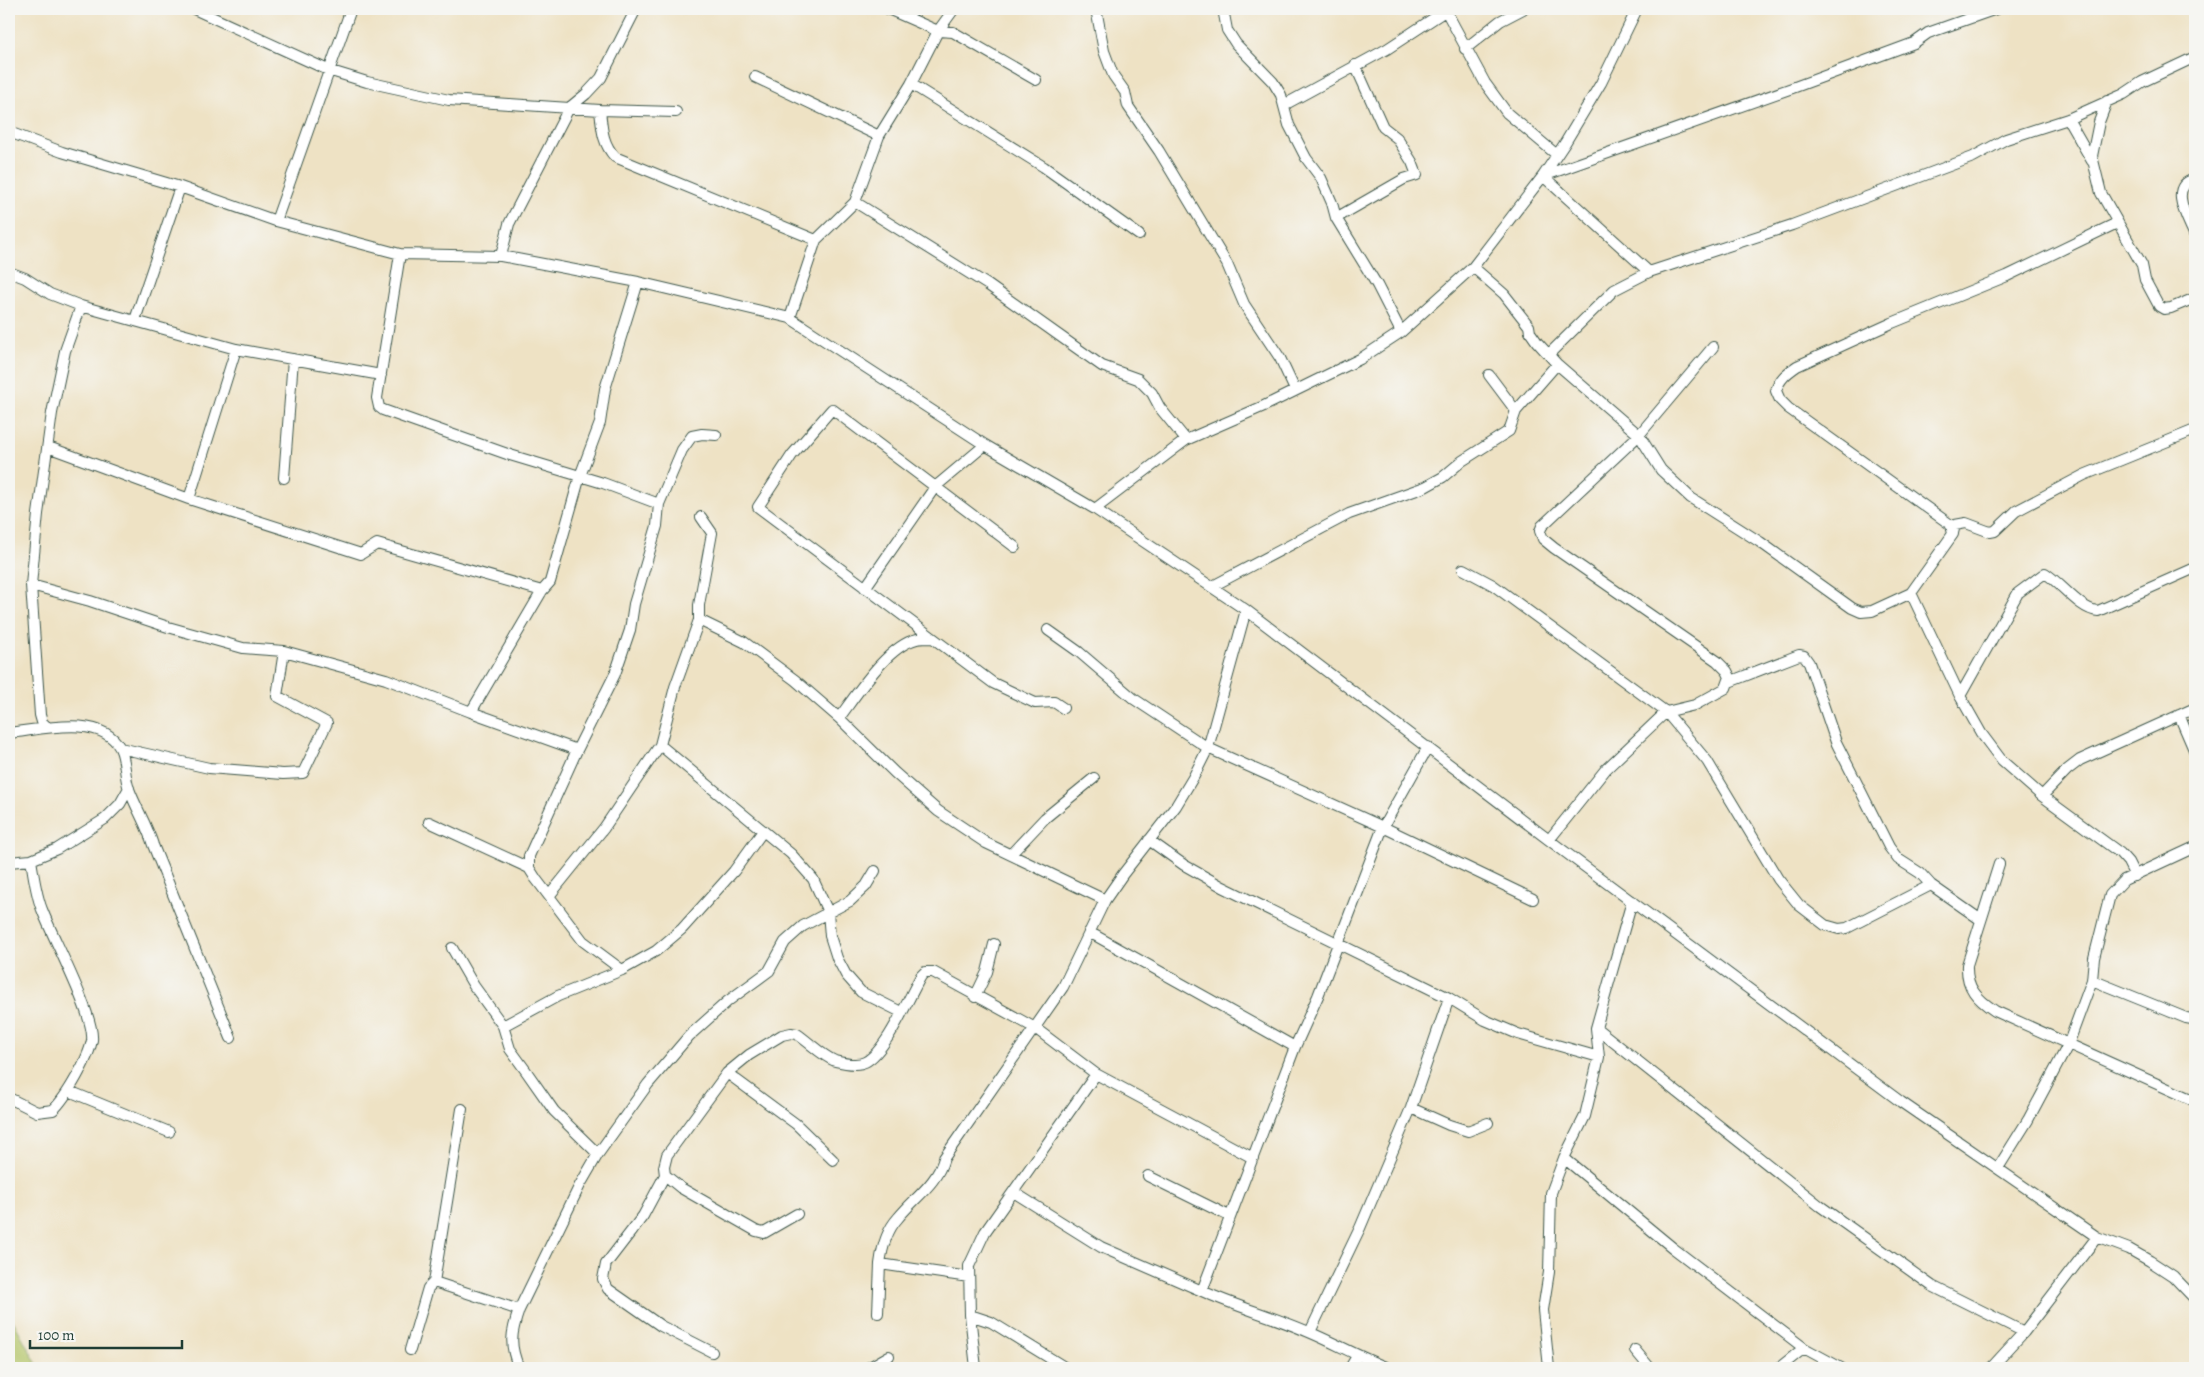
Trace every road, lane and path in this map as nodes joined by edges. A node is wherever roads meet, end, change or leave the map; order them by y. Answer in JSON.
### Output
{"nodes":[{"id":1,"x":194,"y":9,"type":"edge"},
{"id":2,"x":351,"y":9,"type":"edge"},
{"id":3,"x":636,"y":9,"type":"edge"},
{"id":4,"x":888,"y":9,"type":"edge"},
{"id":5,"x":954,"y":9,"type":"edge"},
{"id":6,"x":1096,"y":9,"type":"edge"},
{"id":7,"x":1223,"y":9,"type":"edge"},
{"id":8,"x":1523,"y":9,"type":"edge"},
{"id":9,"x":1637,"y":9,"type":"edge"},
{"id":10,"x":1996,"y":9,"type":"edge"},
{"id":11,"x":1445,"y":10,"type":"edge"},
{"id":12,"x":938,"y":31,"type":"junction"},
{"id":13,"x":1465,"y":49,"type":"junction"},
{"id":14,"x":2195,"y":57,"type":"edge"},
{"id":15,"x":1355,"y":65,"type":"junction"},
{"id":16,"x":328,"y":70,"type":"junction"},
{"id":17,"x":755,"y":77,"type":"dead end"},
{"id":18,"x":1036,"y":80,"type":"dead end"},
{"id":19,"x":911,"y":84,"type":"junction"},
{"id":20,"x":2107,"y":102,"type":"junction"},
{"id":21,"x":1284,"y":105,"type":"junction"},
{"id":22,"x":569,"y":108,"type":"junction"},
{"id":23,"x":600,"y":110,"type":"junction"},
{"id":24,"x":676,"y":112,"type":"dead end"},
{"id":25,"x":2068,"y":119,"type":"junction"},
{"id":26,"x":9,"y":132,"type":"edge"},
{"id":27,"x":878,"y":136,"type":"junction"},
{"id":28,"x":1557,"y":156,"type":"junction"},
{"id":29,"x":2095,"y":166,"type":"junction"},
{"id":30,"x":1543,"y":176,"type":"junction"},
{"id":31,"x":2195,"y":179,"type":"edge"},
{"id":32,"x":180,"y":187,"type":"junction"},
{"id":33,"x":855,"y":202,"type":"junction"},
{"id":34,"x":1336,"y":218,"type":"junction"},
{"id":35,"x":276,"y":221,"type":"junction"},
{"id":36,"x":2117,"y":223,"type":"junction"},
{"id":37,"x":1139,"y":235,"type":"dead end"},
{"id":38,"x":2195,"y":236,"type":"edge"},
{"id":39,"x":816,"y":240,"type":"junction"},
{"id":40,"x":400,"y":254,"type":"junction"},
{"id":41,"x":501,"y":256,"type":"junction"},
{"id":42,"x":1473,"y":267,"type":"junction"},
{"id":43,"x":9,"y":272,"type":"edge"},
{"id":44,"x":1649,"y":272,"type":"junction"},
{"id":45,"x":638,"y":282,"type":"junction"},
{"id":46,"x":2195,"y":298,"type":"edge"},
{"id":47,"x":81,"y":306,"type":"junction"},
{"id":48,"x":790,"y":318,"type":"junction"},
{"id":49,"x":135,"y":320,"type":"junction"},
{"id":50,"x":1401,"y":332,"type":"junction"},
{"id":51,"x":1713,"y":347,"type":"dead end"},
{"id":52,"x":236,"y":349,"type":"junction"},
{"id":53,"x":1549,"y":354,"type":"junction"},
{"id":54,"x":293,"y":360,"type":"junction"},
{"id":55,"x":1557,"y":364,"type":"junction"},
{"id":56,"x":1489,"y":374,"type":"dead end"},
{"id":57,"x":381,"y":375,"type":"junction"},
{"id":58,"x":1295,"y":390,"type":"junction"},
{"id":59,"x":1516,"y":411,"type":"junction"},
{"id":60,"x":2195,"y":430,"type":"edge"},
{"id":61,"x":716,"y":435,"type":"dead end"},
{"id":62,"x":1639,"y":435,"type":"junction"},
{"id":63,"x":1186,"y":440,"type":"junction"},
{"id":64,"x":984,"y":445,"type":"junction"},
{"id":65,"x":48,"y":447,"type":"junction"},
{"id":66,"x":580,"y":476,"type":"junction"},
{"id":67,"x":284,"y":478,"type":"dead end"},
{"id":68,"x":935,"y":487,"type":"junction"},
{"id":69,"x":188,"y":499,"type":"junction"},
{"id":70,"x":659,"y":504,"type":"junction"},
{"id":71,"x":1095,"y":509,"type":"junction"},
{"id":72,"x":701,"y":518,"type":"dead end"},
{"id":73,"x":1953,"y":534,"type":"junction"},
{"id":74,"x":1015,"y":547,"type":"dead end"},
{"id":75,"x":2195,"y":568,"type":"edge"},
{"id":76,"x":1463,"y":569,"type":"dead end"},
{"id":77,"x":32,"y":585,"type":"junction"},
{"id":78,"x":1211,"y":587,"type":"junction"},
{"id":79,"x":865,"y":588,"type":"junction"},
{"id":80,"x":542,"y":591,"type":"junction"},
{"id":81,"x":1911,"y":593,"type":"junction"},
{"id":82,"x":1246,"y":610,"type":"junction"},
{"id":83,"x":700,"y":620,"type":"junction"},
{"id":84,"x":1048,"y":630,"type":"dead end"},
{"id":85,"x":932,"y":638,"type":"junction"},
{"id":86,"x":284,"y":651,"type":"junction"},
{"id":87,"x":1729,"y":682,"type":"junction"},
{"id":88,"x":1960,"y":696,"type":"junction"},
{"id":89,"x":1063,"y":708,"type":"dead end"},
{"id":90,"x":2195,"y":708,"type":"edge"},
{"id":91,"x":471,"y":712,"type":"junction"},
{"id":92,"x":1666,"y":712,"type":"junction"},
{"id":93,"x":2179,"y":715,"type":"junction"},
{"id":94,"x":839,"y":718,"type":"junction"},
{"id":95,"x":48,"y":728,"type":"junction"},
{"id":96,"x":9,"y":733,"type":"edge"},
{"id":97,"x":660,"y":745,"type":"junction"},
{"id":98,"x":1428,"y":747,"type":"junction"},
{"id":99,"x":120,"y":748,"type":"junction"},
{"id":100,"x":1208,"y":748,"type":"junction"},
{"id":101,"x":577,"y":750,"type":"junction"},
{"id":102,"x":2195,"y":752,"type":"edge"},
{"id":103,"x":1094,"y":778,"type":"dead end"},
{"id":104,"x":129,"y":788,"type":"junction"},
{"id":105,"x":2042,"y":796,"type":"junction"},
{"id":106,"x":429,"y":822,"type":"dead end"},
{"id":107,"x":1383,"y":827,"type":"junction"},
{"id":108,"x":763,"y":831,"type":"junction"},
{"id":109,"x":1149,"y":840,"type":"junction"},
{"id":110,"x":1549,"y":840,"type":"junction"},
{"id":111,"x":2195,"y":847,"type":"edge"},
{"id":112,"x":1011,"y":854,"type":"junction"},
{"id":113,"x":30,"y":860,"type":"junction"},
{"id":114,"x":9,"y":862,"type":"edge"},
{"id":115,"x":1999,"y":864,"type":"dead end"},
{"id":116,"x":529,"y":868,"type":"junction"},
{"id":117,"x":875,"y":871,"type":"dead end"},
{"id":118,"x":2135,"y":876,"type":"junction"},
{"id":119,"x":1931,"y":885,"type":"junction"},
{"id":120,"x":549,"y":896,"type":"junction"},
{"id":121,"x":1533,"y":899,"type":"dead end"},
{"id":122,"x":1105,"y":900,"type":"junction"},
{"id":123,"x":1632,"y":900,"type":"junction"},
{"id":124,"x":828,"y":912,"type":"junction"},
{"id":125,"x":1980,"y":920,"type":"junction"},
{"id":126,"x":1090,"y":932,"type":"junction"},
{"id":127,"x":994,"y":944,"type":"dead end"},
{"id":128,"x":1338,"y":945,"type":"junction"},
{"id":129,"x":452,"y":948,"type":"dead end"},
{"id":130,"x":622,"y":970,"type":"junction"},
{"id":131,"x":2092,"y":980,"type":"junction"},
{"id":132,"x":975,"y":997,"type":"junction"},
{"id":133,"x":1449,"y":998,"type":"junction"},
{"id":134,"x":901,"y":1012,"type":"junction"},
{"id":135,"x":2195,"y":1016,"type":"edge"},
{"id":136,"x":503,"y":1026,"type":"junction"},
{"id":137,"x":1035,"y":1028,"type":"junction"},
{"id":138,"x":1596,"y":1028,"type":"junction"},
{"id":139,"x":231,"y":1038,"type":"dead end"},
{"id":140,"x":2068,"y":1045,"type":"junction"},
{"id":141,"x":1294,"y":1047,"type":"junction"},
{"id":142,"x":1599,"y":1057,"type":"junction"},
{"id":143,"x":727,"y":1073,"type":"junction"},
{"id":144,"x":1096,"y":1074,"type":"junction"},
{"id":145,"x":69,"y":1091,"type":"junction"},
{"id":146,"x":9,"y":1098,"type":"edge"},
{"id":147,"x":2195,"y":1101,"type":"edge"},
{"id":148,"x":1411,"y":1108,"type":"junction"},
{"id":149,"x":462,"y":1110,"type":"dead end"},
{"id":150,"x":1488,"y":1123,"type":"dead end"},
{"id":151,"x":169,"y":1132,"type":"dead end"},
{"id":152,"x":598,"y":1154,"type":"junction"},
{"id":153,"x":1253,"y":1158,"type":"junction"},
{"id":154,"x":1564,"y":1158,"type":"junction"},
{"id":155,"x":832,"y":1160,"type":"dead end"},
{"id":156,"x":1998,"y":1168,"type":"junction"},
{"id":157,"x":665,"y":1175,"type":"junction"},
{"id":158,"x":1148,"y":1176,"type":"dead end"},
{"id":159,"x":1015,"y":1192,"type":"junction"},
{"id":160,"x":797,"y":1214,"type":"dead end"},
{"id":161,"x":1229,"y":1216,"type":"junction"},
{"id":162,"x":2096,"y":1237,"type":"junction"},
{"id":163,"x":880,"y":1264,"type":"junction"},
{"id":164,"x":968,"y":1277,"type":"junction"},
{"id":165,"x":434,"y":1282,"type":"junction"},
{"id":166,"x":1202,"y":1291,"type":"junction"},
{"id":167,"x":2195,"y":1300,"type":"edge"},
{"id":168,"x":519,"y":1310,"type":"junction"},
{"id":169,"x":878,"y":1313,"type":"dead end"},
{"id":170,"x":970,"y":1315,"type":"junction"},
{"id":171,"x":1310,"y":1332,"type":"junction"},
{"id":172,"x":2024,"y":1332,"type":"junction"},
{"id":173,"x":1804,"y":1348,"type":"junction"},
{"id":174,"x":410,"y":1350,"type":"dead end"},
{"id":175,"x":1635,"y":1350,"type":"dead end"},
{"id":176,"x":712,"y":1352,"type":"dead end"},
{"id":177,"x":889,"y":1356,"type":"dead end"},
{"id":178,"x":1357,"y":1356,"type":"junction"},
{"id":179,"x":519,"y":1368,"type":"edge"},
{"id":180,"x":868,"y":1368,"type":"edge"},
{"id":181,"x":976,"y":1368,"type":"edge"},
{"id":182,"x":1066,"y":1368,"type":"edge"},
{"id":183,"x":1350,"y":1368,"type":"edge"},
{"id":184,"x":1388,"y":1368,"type":"edge"},
{"id":185,"x":1549,"y":1368,"type":"edge"},
{"id":186,"x":1650,"y":1368,"type":"edge"},
{"id":187,"x":1779,"y":1368,"type":"edge"},
{"id":188,"x":1841,"y":1368,"type":"edge"},
{"id":189,"x":1991,"y":1368,"type":"edge"}],
"edges":[{"from":1,"to":16,"type":"street"},
{"from":2,"to":16,"type":"street"},
{"from":3,"to":22,"type":"street"},
{"from":4,"to":12,"type":"street"},
{"from":5,"to":12,"type":"street"},
{"from":6,"to":58,"type":"street"},
{"from":7,"to":21,"type":"street"},
{"from":8,"to":13,"type":"street"},
{"from":9,"to":28,"type":"street"},
{"from":10,"to":30,"type":"street"},
{"from":11,"to":13,"type":"street"},
{"from":11,"to":15,"type":"street"},
{"from":12,"to":18,"type":"street"},
{"from":12,"to":19,"type":"street"},
{"from":13,"to":28,"type":"street"},
{"from":14,"to":20,"type":"street"},
{"from":15,"to":21,"type":"street"},
{"from":15,"to":34,"type":"street"},
{"from":16,"to":22,"type":"street"},
{"from":16,"to":35,"type":"street"},
{"from":17,"to":27,"type":"street"},
{"from":19,"to":27,"type":"street"},
{"from":19,"to":37,"type":"street"},
{"from":20,"to":25,"type":"street"},
{"from":20,"to":29,"type":"street"},
{"from":21,"to":34,"type":"street"},
{"from":22,"to":23,"type":"street"},
{"from":22,"to":41,"type":"street"},
{"from":23,"to":24,"type":"street"},
{"from":23,"to":39,"type":"street"},
{"from":25,"to":29,"type":"street"},
{"from":25,"to":44,"type":"street"},
{"from":26,"to":32,"type":"street"},
{"from":27,"to":33,"type":"street"},
{"from":28,"to":30,"type":"street"},
{"from":29,"to":36,"type":"street"},
{"from":30,"to":42,"type":"street"},
{"from":30,"to":44,"type":"street"},
{"from":31,"to":38,"type":"street"},
{"from":32,"to":35,"type":"street"},
{"from":32,"to":49,"type":"street"},
{"from":33,"to":39,"type":"street"},
{"from":33,"to":63,"type":"street"},
{"from":34,"to":50,"type":"street"},
{"from":35,"to":40,"type":"street"},
{"from":36,"to":46,"type":"street"},
{"from":36,"to":73,"type":"street"},
{"from":39,"to":48,"type":"street"},
{"from":40,"to":41,"type":"street"},
{"from":40,"to":57,"type":"street"},
{"from":41,"to":45,"type":"street"},
{"from":42,"to":50,"type":"street"},
{"from":42,"to":53,"type":"street"},
{"from":43,"to":47,"type":"street"},
{"from":44,"to":53,"type":"street"},
{"from":45,"to":48,"type":"street"},
{"from":45,"to":66,"type":"street"},
{"from":47,"to":49,"type":"street"},
{"from":47,"to":65,"type":"street"},
{"from":48,"to":64,"type":"street"},
{"from":49,"to":52,"type":"street"},
{"from":50,"to":58,"type":"street"},
{"from":51,"to":62,"type":"street"},
{"from":52,"to":54,"type":"street"},
{"from":52,"to":69,"type":"street"},
{"from":53,"to":55,"type":"street"},
{"from":54,"to":57,"type":"street"},
{"from":54,"to":67,"type":"street"},
{"from":55,"to":59,"type":"street"},
{"from":55,"to":62,"type":"street"},
{"from":56,"to":59,"type":"street"},
{"from":57,"to":66,"type":"street"},
{"from":58,"to":63,"type":"street"},
{"from":59,"to":78,"type":"street"},
{"from":60,"to":73,"type":"street"},
{"from":61,"to":70,"type":"street"},
{"from":62,"to":81,"type":"street"},
{"from":62,"to":87,"type":"street"},
{"from":63,"to":71,"type":"street"},
{"from":64,"to":68,"type":"street"},
{"from":64,"to":71,"type":"street"},
{"from":65,"to":69,"type":"street"},
{"from":65,"to":77,"type":"street"},
{"from":66,"to":70,"type":"street"},
{"from":66,"to":80,"type":"street"},
{"from":68,"to":74,"type":"street"},
{"from":68,"to":79,"type":"street"},
{"from":68,"to":79,"type":"street"},
{"from":69,"to":80,"type":"street"},
{"from":70,"to":101,"type":"street"},
{"from":71,"to":78,"type":"street"},
{"from":72,"to":83,"type":"street"},
{"from":73,"to":81,"type":"street"},
{"from":75,"to":88,"type":"street"},
{"from":76,"to":92,"type":"street"},
{"from":77,"to":86,"type":"street"},
{"from":77,"to":95,"type":"street"},
{"from":78,"to":82,"type":"street"},
{"from":79,"to":85,"type":"street"},
{"from":80,"to":91,"type":"street"},
{"from":81,"to":88,"type":"street"},
{"from":82,"to":98,"type":"street"},
{"from":82,"to":100,"type":"street"},
{"from":83,"to":94,"type":"street"},
{"from":83,"to":97,"type":"street"},
{"from":84,"to":100,"type":"street"},
{"from":85,"to":89,"type":"street"},
{"from":85,"to":94,"type":"street"},
{"from":86,"to":91,"type":"street"},
{"from":86,"to":99,"type":"street"},
{"from":87,"to":92,"type":"street"},
{"from":87,"to":119,"type":"street"},
{"from":88,"to":105,"type":"street"},
{"from":90,"to":93,"type":"street"},
{"from":91,"to":101,"type":"street"},
{"from":92,"to":110,"type":"street"},
{"from":92,"to":119,"type":"street"},
{"from":93,"to":102,"type":"street"},
{"from":93,"to":105,"type":"street"},
{"from":94,"to":112,"type":"street"},
{"from":95,"to":96,"type":"street"},
{"from":95,"to":99,"type":"street"},
{"from":97,"to":108,"type":"street"},
{"from":97,"to":120,"type":"street"},
{"from":98,"to":107,"type":"street"},
{"from":98,"to":110,"type":"street"},
{"from":99,"to":104,"type":"street"},
{"from":100,"to":107,"type":"street"},
{"from":100,"to":109,"type":"street"},
{"from":101,"to":116,"type":"street"},
{"from":103,"to":112,"type":"street"},
{"from":104,"to":113,"type":"street"},
{"from":104,"to":139,"type":"street"},
{"from":105,"to":118,"type":"street"},
{"from":106,"to":116,"type":"street"},
{"from":107,"to":121,"type":"street"},
{"from":107,"to":128,"type":"street"},
{"from":108,"to":124,"type":"street"},
{"from":108,"to":130,"type":"street"},
{"from":109,"to":122,"type":"street"},
{"from":109,"to":128,"type":"street"},
{"from":110,"to":123,"type":"street"},
{"from":111,"to":118,"type":"street"},
{"from":112,"to":122,"type":"street"},
{"from":113,"to":114,"type":"street"},
{"from":113,"to":145,"type":"street"},
{"from":115,"to":125,"type":"street"},
{"from":116,"to":120,"type":"street"},
{"from":117,"to":124,"type":"street"},
{"from":118,"to":131,"type":"street"},
{"from":119,"to":125,"type":"street"},
{"from":120,"to":130,"type":"street"},
{"from":122,"to":126,"type":"street"},
{"from":123,"to":138,"type":"street"},
{"from":123,"to":156,"type":"street"},
{"from":124,"to":134,"type":"street"},
{"from":124,"to":152,"type":"street"},
{"from":125,"to":140,"type":"street"},
{"from":126,"to":137,"type":"street"},
{"from":126,"to":141,"type":"street"},
{"from":127,"to":132,"type":"street"},
{"from":128,"to":133,"type":"street"},
{"from":128,"to":141,"type":"street"},
{"from":129,"to":136,"type":"street"},
{"from":130,"to":136,"type":"street"},
{"from":131,"to":135,"type":"street"},
{"from":131,"to":140,"type":"street"},
{"from":132,"to":134,"type":"street"},
{"from":132,"to":137,"type":"street"},
{"from":133,"to":142,"type":"street"},
{"from":133,"to":148,"type":"street"},
{"from":134,"to":143,"type":"street"},
{"from":136,"to":152,"type":"street"},
{"from":137,"to":144,"type":"street"},
{"from":137,"to":163,"type":"street"},
{"from":138,"to":142,"type":"street"},
{"from":138,"to":172,"type":"street"},
{"from":140,"to":147,"type":"street"},
{"from":140,"to":156,"type":"street"},
{"from":141,"to":153,"type":"street"},
{"from":142,"to":154,"type":"street"},
{"from":143,"to":155,"type":"street"},
{"from":143,"to":157,"type":"street"},
{"from":144,"to":153,"type":"street"},
{"from":144,"to":159,"type":"street"},
{"from":145,"to":146,"type":"street"},
{"from":145,"to":151,"type":"street"},
{"from":148,"to":150,"type":"street"},
{"from":148,"to":171,"type":"street"},
{"from":149,"to":165,"type":"street"},
{"from":152,"to":168,"type":"street"},
{"from":153,"to":161,"type":"street"},
{"from":154,"to":173,"type":"street"},
{"from":154,"to":185,"type":"street"},
{"from":156,"to":162,"type":"street"},
{"from":157,"to":160,"type":"street"},
{"from":157,"to":176,"type":"street"},
{"from":158,"to":161,"type":"street"},
{"from":159,"to":164,"type":"street"},
{"from":159,"to":166,"type":"street"},
{"from":161,"to":166,"type":"street"},
{"from":162,"to":167,"type":"street"},
{"from":162,"to":172,"type":"street"},
{"from":163,"to":164,"type":"street"},
{"from":163,"to":169,"type":"street"},
{"from":164,"to":170,"type":"street"},
{"from":165,"to":168,"type":"street"},
{"from":165,"to":174,"type":"street"},
{"from":166,"to":171,"type":"street"},
{"from":168,"to":179,"type":"street"},
{"from":170,"to":181,"type":"street"},
{"from":170,"to":182,"type":"street"},
{"from":171,"to":178,"type":"street"},
{"from":172,"to":189,"type":"street"},
{"from":173,"to":187,"type":"street"},
{"from":173,"to":188,"type":"street"},
{"from":175,"to":186,"type":"street"},
{"from":177,"to":180,"type":"street"},
{"from":178,"to":183,"type":"street"},
{"from":178,"to":184,"type":"street"}]}
